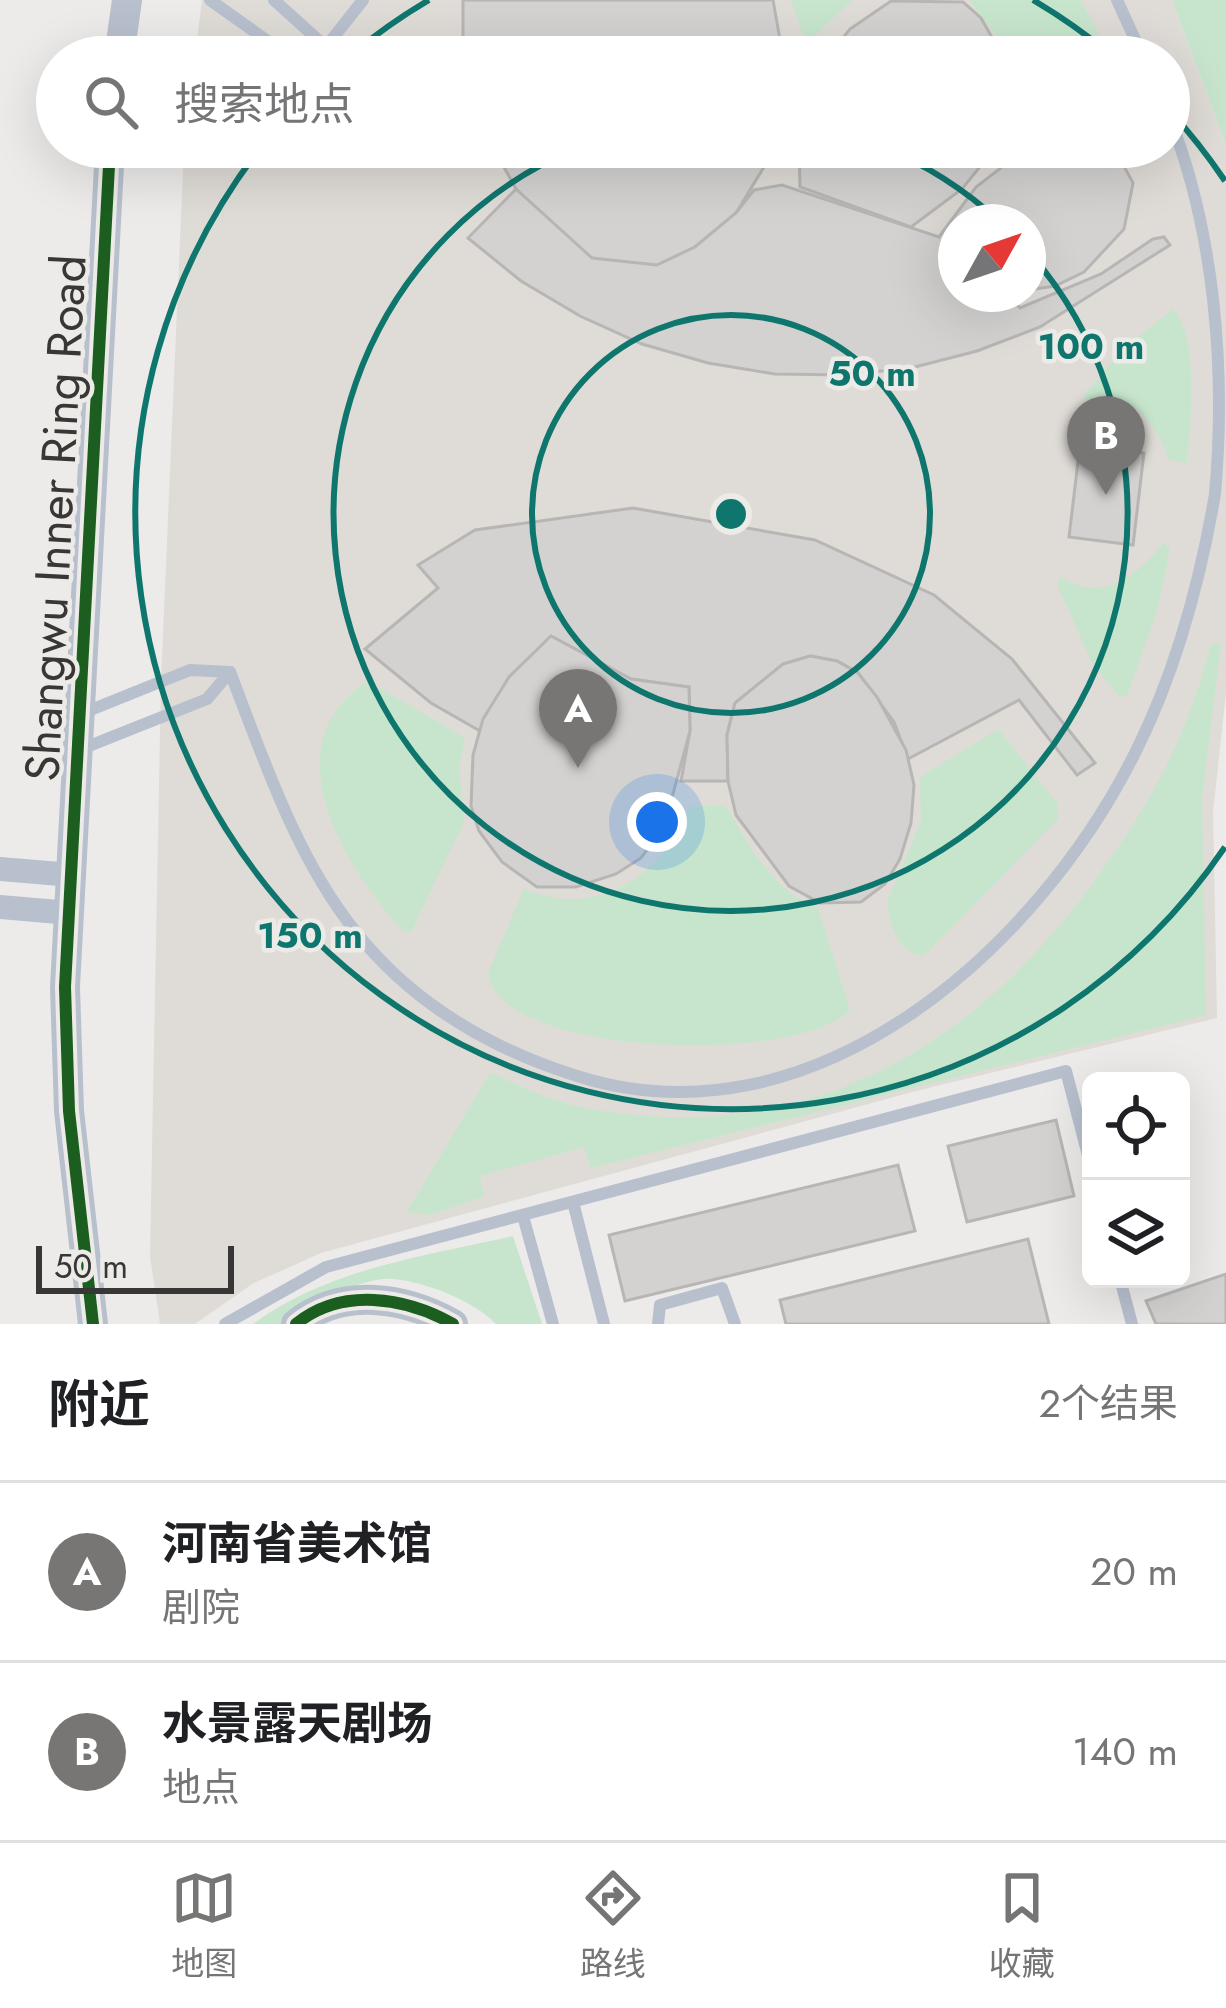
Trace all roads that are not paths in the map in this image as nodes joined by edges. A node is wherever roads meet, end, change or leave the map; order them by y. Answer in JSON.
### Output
{"nodes":[{"id":1,"x":127,"y":0,"type":"edge"},
{"id":2,"x":210,"y":0,"type":"edge"},
{"id":3,"x":274,"y":0,"type":"edge"},
{"id":4,"x":362,"y":0,"type":"edge"},
{"id":5,"x":1117,"y":0,"type":"edge"},
{"id":6,"x":122,"y":36,"type":"edge"},
{"id":7,"x":261,"y":36,"type":"edge"},
{"id":8,"x":307,"y":36,"type":"edge"},
{"id":9,"x":334,"y":36,"type":"edge"},
{"id":10,"x":1133,"y":36,"type":"edge"},
{"id":11,"x":109,"y":168,"type":"edge"},
{"id":12,"x":1184,"y":168,"type":"edge"},
{"id":13,"x":230,"y":672,"type":"junction"},
{"id":14,"x":82,"y":713,"type":"junction"},
{"id":15,"x":79,"y":750,"type":"junction"},
{"id":16,"x":0,"y":869,"type":"edge"},
{"id":17,"x":72,"y":875,"type":"junction"},
{"id":18,"x":0,"y":908,"type":"edge"},
{"id":19,"x":70,"y":913,"type":"junction"},
{"id":20,"x":1082,"y":1132,"type":"edge"},
{"id":21,"x":573,"y":1202,"type":"junction"},
{"id":22,"x":523,"y":1216,"type":"junction"},
{"id":23,"x":1122,"y":1288,"type":"edge"},
{"id":24,"x":93,"y":1324,"type":"edge"},
{"id":25,"x":225,"y":1324,"type":"edge"},
{"id":26,"x":296,"y":1324,"type":"edge"},
{"id":27,"x":453,"y":1324,"type":"edge"},
{"id":28,"x":553,"y":1324,"type":"edge"},
{"id":29,"x":604,"y":1324,"type":"edge"},
{"id":30,"x":658,"y":1324,"type":"edge"},
{"id":31,"x":735,"y":1324,"type":"edge"},
{"id":32,"x":1132,"y":1324,"type":"edge"}],
"edges":[{"from":1,"to":6,"type":"street"},
{"from":2,"to":7,"type":"lane"},
{"from":3,"to":8,"type":"lane"},
{"from":4,"to":9,"type":"lane"},
{"from":5,"to":10,"type":"lane"},
{"from":11,"to":14,"type":"street","name":"Shangwu Inner Ring Road"},
{"from":12,"to":13,"type":"lane"},
{"from":13,"to":14,"type":"lane"},
{"from":13,"to":15,"type":"lane"},
{"from":14,"to":15,"type":"street","name":"Shangwu Inner Ring Road"},
{"from":15,"to":17,"type":"street","name":"Shangwu Inner Ring Road"},
{"from":16,"to":17,"type":"street"},
{"from":17,"to":19,"type":"street","name":"Shangwu Inner Ring Road"},
{"from":18,"to":19,"type":"street"},
{"from":19,"to":24,"type":"street","name":"Shangwu Inner Ring Road"},
{"from":20,"to":21,"type":"lane"},
{"from":21,"to":22,"type":"lane"},
{"from":21,"to":29,"type":"lane"},
{"from":22,"to":25,"type":"lane"},
{"from":22,"to":28,"type":"lane"},
{"from":23,"to":32,"type":"lane"},
{"from":26,"to":27,"type":"street","bridge":true},
{"from":30,"to":31,"type":"lane"}]}
